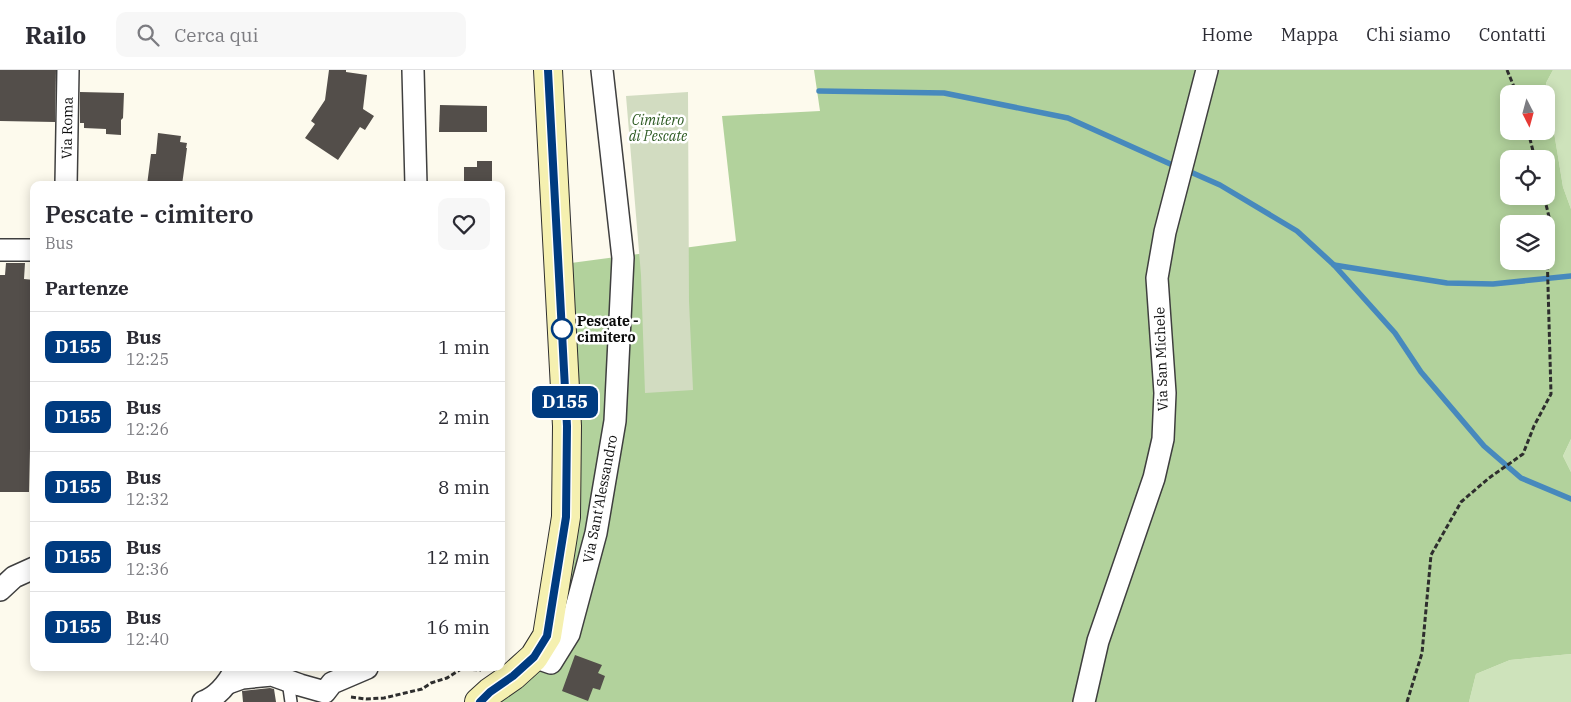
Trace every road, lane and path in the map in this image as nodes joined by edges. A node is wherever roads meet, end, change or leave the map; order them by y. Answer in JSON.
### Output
{"nodes":[{"id":1,"x":68,"y":70,"type":"edge"},
{"id":2,"x":414,"y":70,"type":"edge"},
{"id":3,"x":548,"y":70,"type":"edge"},
{"id":4,"x":602,"y":70,"type":"edge"},
{"id":5,"x":1207,"y":70,"type":"edge"},
{"id":6,"x":1507,"y":70,"type":"edge"},
{"id":7,"x":1513,"y":85,"type":"edge"},
{"id":8,"x":66,"y":181,"type":"edge"},
{"id":9,"x":416,"y":181,"type":"edge"},
{"id":10,"x":1546,"y":205,"type":"edge"},
{"id":11,"x":0,"y":250,"type":"edge"},
{"id":12,"x":30,"y":250,"type":"edge"},
{"id":13,"x":30,"y":570,"type":"edge"},
{"id":14,"x":0,"y":590,"type":"edge"},
{"id":15,"x":534,"y":657,"type":"junction"},
{"id":16,"x":360,"y":671,"type":"edge"},
{"id":17,"x":458,"y":671,"type":"edge"},
{"id":18,"x":232,"y":675,"type":"edge"},
{"id":19,"x":288,"y":681,"type":"junction"},
{"id":20,"x":325,"y":692,"type":"junction"},
{"id":21,"x":203,"y":702,"type":"edge"},
{"id":22,"x":291,"y":702,"type":"edge"},
{"id":23,"x":480,"y":702,"type":"edge"},
{"id":24,"x":1084,"y":702,"type":"edge"},
{"id":25,"x":1407,"y":702,"type":"edge"}],
"edges":[{"from":1,"to":8,"type":"street","name":"Via Roma"},
{"from":2,"to":9,"type":"street"},
{"from":3,"to":15,"type":"main road"},
{"from":4,"to":15,"type":"street","name":"Via Sant'Alessandro"},
{"from":5,"to":24,"type":"street","name":"Via San Michele"},
{"from":6,"to":7,"type":"path"},
{"from":10,"to":25,"type":"path"},
{"from":11,"to":12,"type":"street"},
{"from":13,"to":14,"type":"street"},
{"from":15,"to":23,"type":"main road"},
{"from":16,"to":20,"type":"street"},
{"from":17,"to":20,"type":"path"},
{"from":18,"to":19,"type":"street"},
{"from":18,"to":21,"type":"street"},
{"from":19,"to":20,"type":"street"},
{"from":19,"to":22,"type":"lane"}]}
